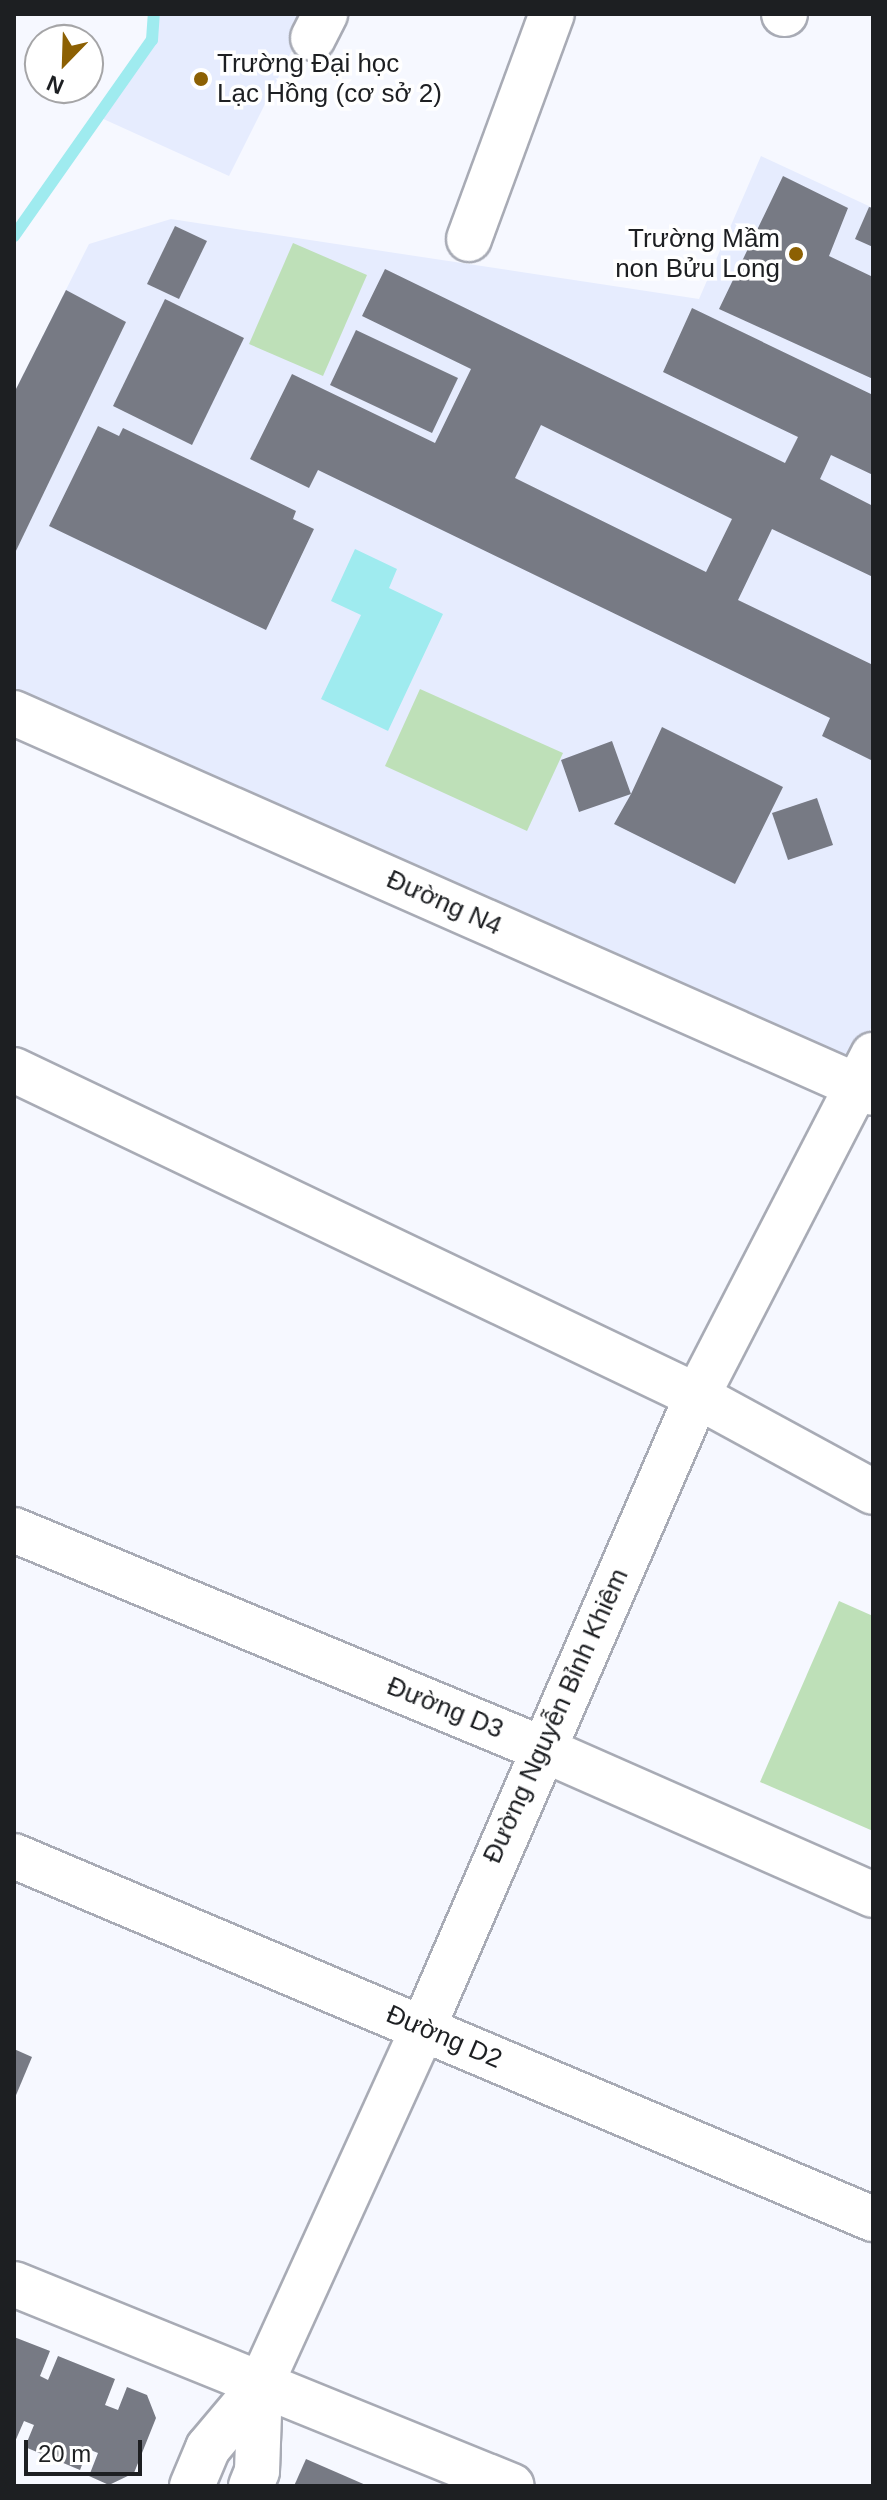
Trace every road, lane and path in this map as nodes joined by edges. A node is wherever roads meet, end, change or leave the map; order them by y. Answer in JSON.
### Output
{"nodes":[{"id":1,"x":552,"y":14,"type":"edge"},
{"id":2,"x":579,"y":14,"type":"edge"},
{"id":3,"x":559,"y":80,"type":"dead end"},
{"id":4,"x":469,"y":239,"type":"dead end"},
{"id":5,"x":14,"y":713,"type":"edge"},
{"id":6,"x":14,"y":1070,"type":"edge"},
{"id":7,"x":868,"y":1078,"type":"edge"},
{"id":8,"x":697,"y":1396,"type":"junction"},
{"id":9,"x":873,"y":1492,"type":"edge"},
{"id":10,"x":14,"y":1530,"type":"edge"},
{"id":11,"x":540,"y":1748,"type":"junction"},
{"id":12,"x":14,"y":1856,"type":"edge"},
{"id":13,"x":873,"y":1895,"type":"edge"},
{"id":14,"x":423,"y":2028,"type":"junction"},
{"id":15,"x":873,"y":2219,"type":"edge"},
{"id":16,"x":14,"y":2284,"type":"edge"},
{"id":17,"x":260,"y":2386,"type":"junction"},
{"id":18,"x":192,"y":2486,"type":"edge"},
{"id":19,"x":251,"y":2486,"type":"edge"},
{"id":20,"x":512,"y":2486,"type":"edge"}],
"edges":[{"from":1,"to":4,"type":"street"},
{"from":2,"to":3,"type":"street"},
{"from":5,"to":7,"type":"street","name":"Đường N4"},
{"from":6,"to":8,"type":"street"},
{"from":7,"to":8,"type":"street","name":"Đường Nguyễn Bỉnh Khiêm"},
{"from":8,"to":9,"type":"street"},
{"from":8,"to":11,"type":"street","name":"Đường Nguyễn Bỉnh Khiêm"},
{"from":10,"to":11,"type":"street","name":"Đường D3"},
{"from":11,"to":13,"type":"street","name":"Đường D3"},
{"from":11,"to":14,"type":"street","name":"Đường Nguyễn Bỉnh Khiêm"},
{"from":12,"to":14,"type":"street","name":"Đường D2"},
{"from":14,"to":15,"type":"street","name":"Đường D2"},
{"from":14,"to":17,"type":"street","name":"Đường Nguyễn Bỉnh Khiêm"},
{"from":16,"to":17,"type":"street"},
{"from":17,"to":18,"type":"street"},
{"from":17,"to":19,"type":"street"},
{"from":17,"to":20,"type":"street"}]}
